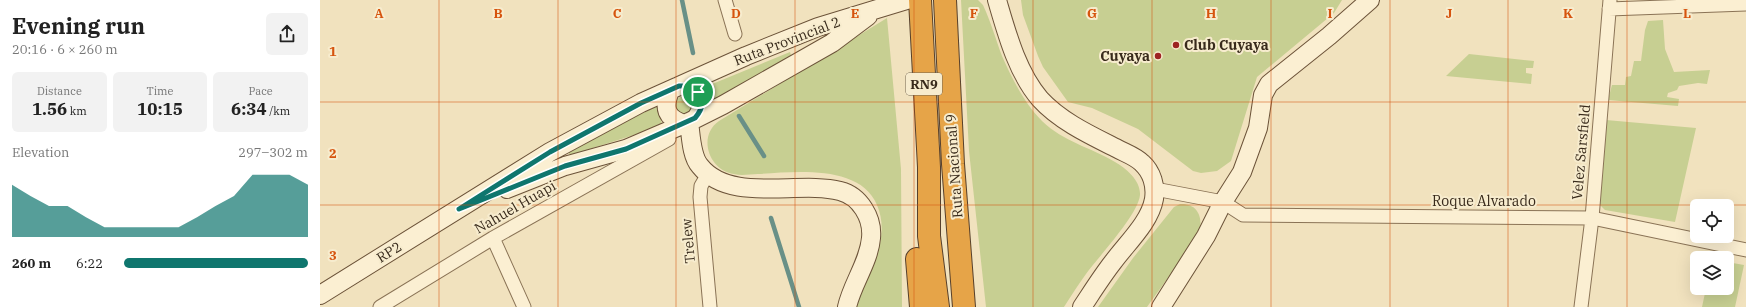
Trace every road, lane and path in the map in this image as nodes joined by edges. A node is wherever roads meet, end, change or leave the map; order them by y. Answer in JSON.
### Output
{"nodes":[{"id":1,"x":725,"y":0,"type":"edge"},
{"id":2,"x":907,"y":0,"type":"edge"},
{"id":3,"x":920,"y":0,"type":"edge"},
{"id":4,"x":945,"y":0,"type":"edge"},
{"id":5,"x":997,"y":0,"type":"edge"},
{"id":6,"x":1370,"y":0,"type":"edge"},
{"id":7,"x":1746,"y":4,"type":"edge"},
{"id":8,"x":1609,"y":5,"type":"edge"},
{"id":9,"x":878,"y":9,"type":"junction"},
{"id":10,"x":735,"y":34,"type":"dead end"},
{"id":11,"x":674,"y":88,"type":"junction"},
{"id":12,"x":690,"y":123,"type":"junction"},
{"id":13,"x":708,"y":174,"type":"junction"},
{"id":14,"x":929,"y":174,"type":"junction"},
{"id":15,"x":1154,"y":189,"type":"junction"},
{"id":16,"x":957,"y":201,"type":"junction"},
{"id":17,"x":1223,"y":202,"type":"junction"},
{"id":18,"x":459,"y":209,"type":"junction"},
{"id":19,"x":1592,"y":218,"type":"junction"},
{"id":20,"x":493,"y":238,"type":"junction"},
{"id":21,"x":1746,"y":250,"type":"edge"},
{"id":22,"x":320,"y":295,"type":"edge"},
{"id":23,"x":380,"y":307,"type":"edge"},
{"id":24,"x":524,"y":307,"type":"edge"},
{"id":25,"x":710,"y":307,"type":"edge"},
{"id":26,"x":847,"y":307,"type":"edge"},
{"id":27,"x":921,"y":307,"type":"edge"},
{"id":28,"x":938,"y":307,"type":"edge"},
{"id":29,"x":964,"y":307,"type":"edge"},
{"id":30,"x":975,"y":307,"type":"edge"},
{"id":31,"x":1082,"y":307,"type":"edge"},
{"id":32,"x":1161,"y":307,"type":"edge"},
{"id":33,"x":1581,"y":307,"type":"edge"}],
"edges":[{"from":1,"to":10,"type":"street"},
{"from":2,"to":9,"type":"main road","number":"RP2"},
{"from":3,"to":14,"type":"highway","number":"RN9"},
{"from":4,"to":16,"type":"highway","name":"Ruta Nacional 9","number":"RN9"},
{"from":5,"to":15,"type":"main road"},
{"from":6,"to":17,"type":"main road"},
{"from":7,"to":8,"type":"street"},
{"from":8,"to":19,"type":"street","name":"Velez Sarsfield"},
{"from":9,"to":11,"type":"main road","name":"Ruta Provincial 2","number":"RP2"},
{"from":9,"to":12,"type":"main road","name":"Ruta Provincial 2","number":"RP2"},
{"from":11,"to":12,"type":"main road"},
{"from":11,"to":12,"type":"main road"},
{"from":11,"to":18,"type":"main road","name":"Ruta Provincial 2","number":"RP2"},
{"from":12,"to":13,"type":"main road"},
{"from":12,"to":18,"type":"main road","name":"Ruta Provincial 2","number":"RP2"},
{"from":12,"to":20,"type":"street","name":"Nahuel Huapi"},
{"from":13,"to":25,"type":"street","name":"Trelew"},
{"from":13,"to":26,"type":"main road"},
{"from":14,"to":27,"type":"highway"},
{"from":14,"to":28,"type":"highway","name":"Ruta Nacional 9","number":"RN9"},
{"from":15,"to":17,"type":"street"},
{"from":15,"to":31,"type":"main road"},
{"from":16,"to":29,"type":"highway","name":"Ruta Nacional 9","number":"RN9"},
{"from":16,"to":30,"type":"highway"},
{"from":17,"to":19,"type":"street","name":"Roque Alvarado"},
{"from":17,"to":32,"type":"main road"},
{"from":18,"to":22,"type":"main road","name":"RP2","number":"RP2"},
{"from":19,"to":21,"type":"street","name":"Roque Alvarado"},
{"from":19,"to":33,"type":"street","name":"Velez Sarsfield"},
{"from":20,"to":23,"type":"street","name":"Nahuel Huapi"},
{"from":20,"to":24,"type":"street"}]}
